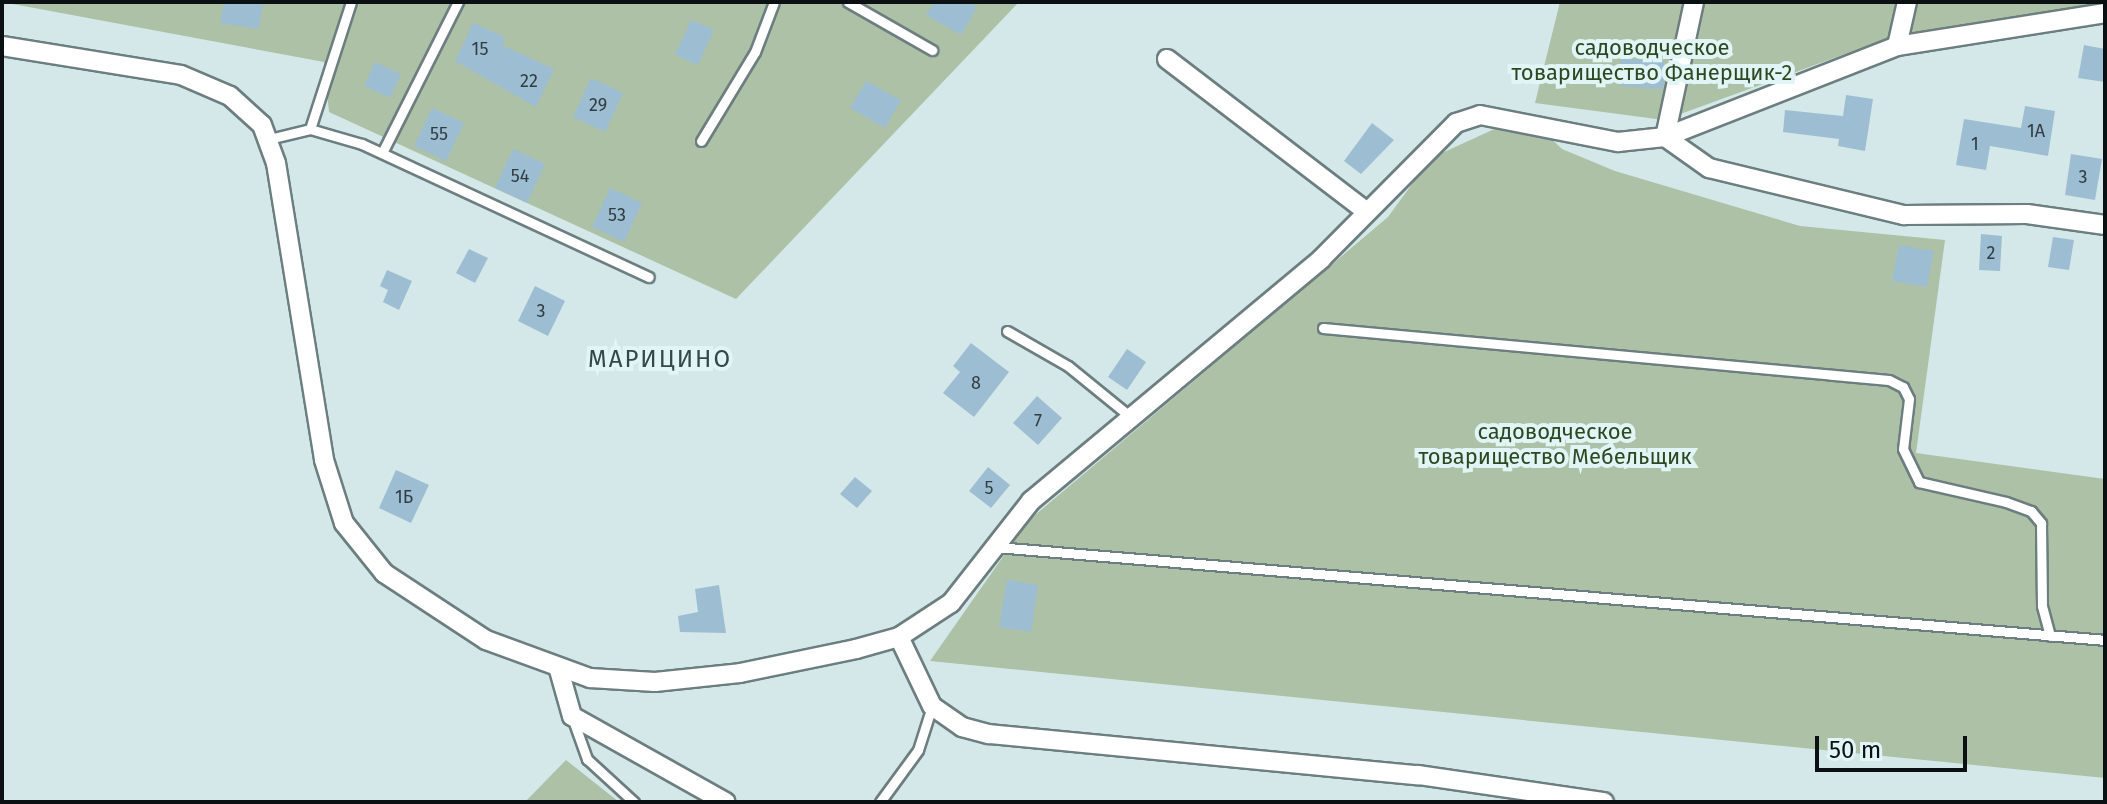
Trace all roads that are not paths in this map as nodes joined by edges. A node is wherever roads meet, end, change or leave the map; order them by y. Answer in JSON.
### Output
{"nodes":[{"id":1,"x":351,"y":2,"type":"edge"},
{"id":2,"x":458,"y":2,"type":"edge"},
{"id":3,"x":774,"y":2,"type":"edge"},
{"id":4,"x":848,"y":2,"type":"edge"},
{"id":5,"x":1694,"y":2,"type":"edge"},
{"id":6,"x":1907,"y":2,"type":"edge"},
{"id":7,"x":2105,"y":13,"type":"edge"},
{"id":8,"x":2,"y":46,"type":"edge"},
{"id":9,"x":1897,"y":46,"type":"junction"},
{"id":10,"x":932,"y":50,"type":"dead end"},
{"id":11,"x":1167,"y":59,"type":"dead end"},
{"id":12,"x":310,"y":129,"type":"junction"},
{"id":13,"x":1665,"y":137,"type":"junction"},
{"id":14,"x":269,"y":139,"type":"junction"},
{"id":15,"x":701,"y":141,"type":"dead end"},
{"id":16,"x":383,"y":151,"type":"junction"},
{"id":17,"x":1366,"y":211,"type":"junction"},
{"id":18,"x":2105,"y":225,"type":"edge"},
{"id":19,"x":649,"y":277,"type":"dead end"},
{"id":20,"x":1323,"y":328,"type":"dead end"},
{"id":21,"x":1007,"y":331,"type":"dead end"},
{"id":22,"x":1133,"y":419,"type":"junction"},
{"id":23,"x":992,"y":546,"type":"junction"},
{"id":24,"x":2050,"y":636,"type":"junction"},
{"id":25,"x":899,"y":637,"type":"junction"},
{"id":26,"x":2105,"y":640,"type":"edge"},
{"id":27,"x":559,"y":670,"type":"junction"},
{"id":28,"x":932,"y":706,"type":"junction"},
{"id":29,"x":572,"y":716,"type":"junction"},
{"id":30,"x":634,"y":802,"type":"edge"},
{"id":31,"x":725,"y":802,"type":"edge"},
{"id":32,"x":880,"y":802,"type":"edge"},
{"id":33,"x":1604,"y":802,"type":"edge"}],
"edges":[{"from":1,"to":12,"type":"lane"},
{"from":2,"to":16,"type":"lane"},
{"from":3,"to":15,"type":"lane"},
{"from":4,"to":10,"type":"lane"},
{"from":5,"to":13,"type":"street"},
{"from":6,"to":9,"type":"street"},
{"from":7,"to":9,"type":"street"},
{"from":8,"to":14,"type":"street"},
{"from":9,"to":13,"type":"street"},
{"from":11,"to":17,"type":"street"},
{"from":12,"to":14,"type":"lane"},
{"from":12,"to":16,"type":"lane"},
{"from":13,"to":17,"type":"street"},
{"from":13,"to":18,"type":"street"},
{"from":14,"to":27,"type":"street"},
{"from":16,"to":19,"type":"lane"},
{"from":17,"to":22,"type":"street"},
{"from":20,"to":24,"type":"lane"},
{"from":21,"to":22,"type":"lane"},
{"from":22,"to":23,"type":"street"},
{"from":23,"to":24,"type":"lane"},
{"from":23,"to":25,"type":"street"},
{"from":24,"to":26,"type":"lane"},
{"from":25,"to":27,"type":"street"},
{"from":25,"to":28,"type":"street"},
{"from":27,"to":29,"type":"street"},
{"from":28,"to":32,"type":"lane"},
{"from":28,"to":33,"type":"street"},
{"from":29,"to":30,"type":"lane"},
{"from":29,"to":31,"type":"street"}]}
